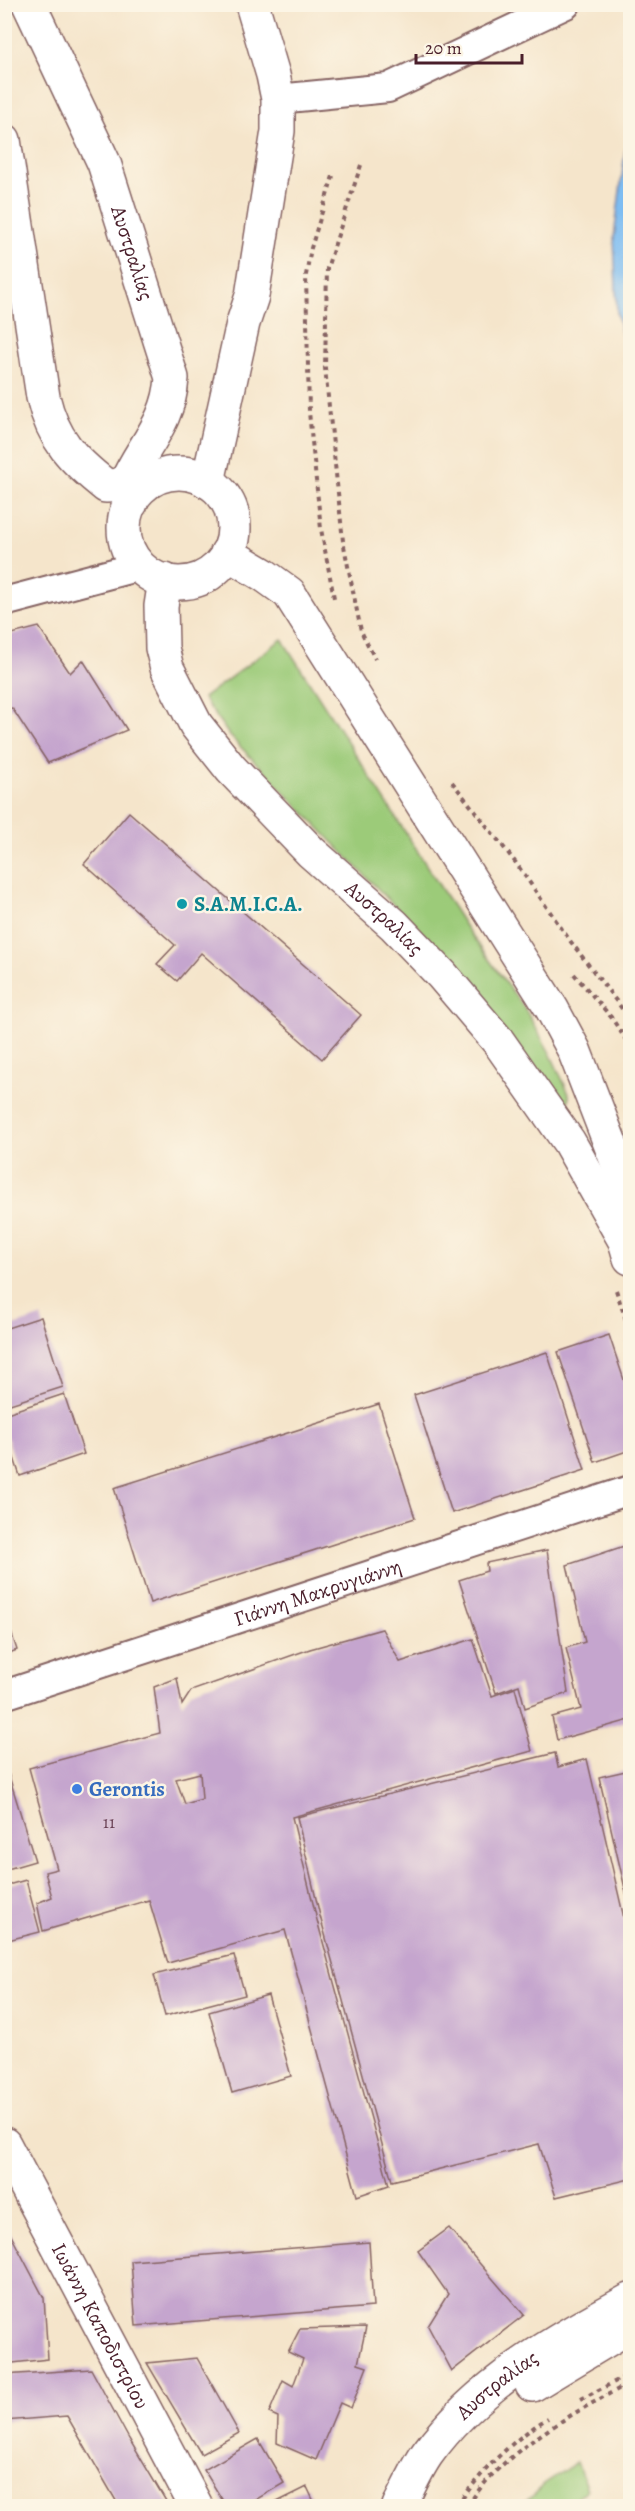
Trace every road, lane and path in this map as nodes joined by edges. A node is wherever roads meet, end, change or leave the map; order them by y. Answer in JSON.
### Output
{"nodes":[{"id":1,"x":29,"y":4,"type":"edge"},
{"id":2,"x":252,"y":4,"type":"edge"},
{"id":3,"x":566,"y":4,"type":"edge"},
{"id":4,"x":278,"y":99,"type":"junction"},
{"id":5,"x":4,"y":140,"type":"edge"},
{"id":6,"x":362,"y":165,"type":"dead end"},
{"id":7,"x":333,"y":176,"type":"dead end"},
{"id":8,"x":208,"y":482,"type":"junction"},
{"id":9,"x":128,"y":494,"type":"junction"},
{"id":10,"x":227,"y":553,"type":"junction"},
{"id":11,"x":153,"y":573,"type":"junction"},
{"id":12,"x":335,"y":601,"type":"dead end"},
{"id":13,"x":4,"y":602,"type":"edge"},
{"id":14,"x":379,"y":664,"type":"dead end"},
{"id":15,"x":448,"y":777,"type":"dead end"},
{"id":16,"x":572,"y":971,"type":"dead end"},
{"id":17,"x":630,"y":1019,"type":"edge"},
{"id":18,"x":630,"y":1046,"type":"edge"},
{"id":19,"x":630,"y":1195,"type":"edge"},
{"id":20,"x":630,"y":1258,"type":"edge"},
{"id":21,"x":630,"y":1490,"type":"edge"},
{"id":22,"x":4,"y":1695,"type":"edge"},
{"id":23,"x":4,"y":2144,"type":"edge"},
{"id":24,"x":630,"y":2300,"type":"edge"},
{"id":25,"x":630,"y":2326,"type":"edge"},
{"id":26,"x":630,"y":2374,"type":"edge"},
{"id":27,"x":630,"y":2383,"type":"edge"},
{"id":28,"x":577,"y":2401,"type":"dead end"},
{"id":29,"x":551,"y":2416,"type":"dead end"},
{"id":30,"x":196,"y":2506,"type":"edge"},
{"id":31,"x":399,"y":2506,"type":"edge"},
{"id":32,"x":421,"y":2506,"type":"edge"},
{"id":33,"x":457,"y":2506,"type":"edge"},
{"id":34,"x":468,"y":2506,"type":"edge"}],
"edges":[{"from":1,"to":9,"type":"main road","name":"Αυστραλίας"},
{"from":2,"to":4,"type":"main road"},
{"from":3,"to":4,"type":"street"},
{"from":4,"to":8,"type":"main road"},
{"from":5,"to":9,"type":"main road"},
{"from":6,"to":14,"type":"path"},
{"from":7,"to":12,"type":"path"},
{"from":8,"to":9,"type":"main road"},
{"from":8,"to":10,"type":"main road"},
{"from":9,"to":11,"type":"main road","name":"Αυστραλίας"},
{"from":10,"to":11,"type":"main road"},
{"from":10,"to":19,"type":"main road"},
{"from":11,"to":13,"type":"street"},
{"from":11,"to":20,"type":"main road","name":"Αυστραλίας"},
{"from":15,"to":17,"type":"path"},
{"from":16,"to":18,"type":"path"},
{"from":21,"to":22,"type":"street","name":"Γιάννη Μακρυγιάννη"},
{"from":23,"to":30,"type":"main road","name":"Ιωάννη Καποδιστρίου"},
{"from":24,"to":31,"type":"main road","name":"Αυστραλίας"},
{"from":25,"to":32,"type":"main road","name":"Αυστραλίας"},
{"from":26,"to":28,"type":"path"},
{"from":27,"to":34,"type":"path"},
{"from":29,"to":33,"type":"path"}]}
